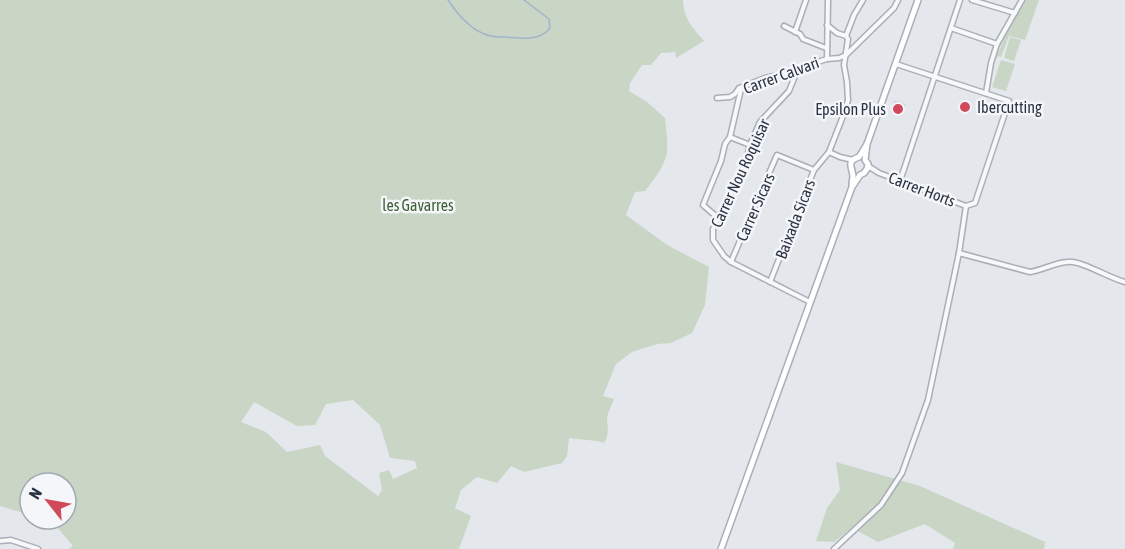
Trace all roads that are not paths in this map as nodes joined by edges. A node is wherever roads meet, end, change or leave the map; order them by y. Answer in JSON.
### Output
{"nodes":[{"id":1,"x":806,"y":0,"type":"edge"},
{"id":2,"x":828,"y":0,"type":"edge"},
{"id":3,"x":863,"y":0,"type":"edge"},
{"id":4,"x":898,"y":0,"type":"edge"},
{"id":5,"x":918,"y":0,"type":"edge"},
{"id":6,"x":960,"y":0,"type":"edge"},
{"id":7,"x":972,"y":0,"type":"edge"},
{"id":8,"x":1022,"y":0,"type":"edge"},
{"id":9,"x":1015,"y":13,"type":"junction"},
{"id":10,"x":827,"y":25,"type":"junction"},
{"id":11,"x":784,"y":26,"type":"dead end"},
{"id":12,"x":951,"y":28,"type":"junction"},
{"id":13,"x":795,"y":32,"type":"junction"},
{"id":14,"x":846,"y":36,"type":"junction"},
{"id":15,"x":997,"y":44,"type":"junction"},
{"id":16,"x":826,"y":48,"type":"junction"},
{"id":17,"x":846,"y":55,"type":"junction"},
{"id":18,"x":839,"y":58,"type":"junction"},
{"id":19,"x":826,"y":59,"type":"junction"},
{"id":20,"x":896,"y":64,"type":"junction"},
{"id":21,"x":844,"y":65,"type":"junction"},
{"id":22,"x":797,"y":71,"type":"junction"},
{"id":23,"x":935,"y":76,"type":"junction"},
{"id":24,"x":741,"y":87,"type":"junction"},
{"id":25,"x":986,"y":93,"type":"junction"},
{"id":26,"x":717,"y":98,"type":"dead end"},
{"id":27,"x":730,"y":137,"type":"junction"},
{"id":28,"x":750,"y":145,"type":"junction"},
{"id":29,"x":829,"y":152,"type":"junction"},
{"id":30,"x":840,"y":157,"type":"junction"},
{"id":31,"x":862,"y":163,"type":"junction"},
{"id":32,"x":852,"y":169,"type":"junction"},
{"id":33,"x":814,"y":170,"type":"junction"},
{"id":34,"x":860,"y":175,"type":"junction"},
{"id":35,"x":900,"y":181,"type":"junction"},
{"id":36,"x":852,"y":187,"type":"junction"},
{"id":37,"x":966,"y":206,"type":"junction"},
{"id":38,"x":718,"y":218,"type":"junction"},
{"id":39,"x":959,"y":253,"type":"junction"},
{"id":40,"x":731,"y":262,"type":"junction"},
{"id":41,"x":770,"y":282,"type":"junction"},
{"id":42,"x":1125,"y":282,"type":"edge"},
{"id":43,"x":810,"y":303,"type":"junction"},
{"id":44,"x":0,"y":541,"type":"edge"},
{"id":45,"x":38,"y":549,"type":"edge"},
{"id":46,"x":721,"y":549,"type":"edge"},
{"id":47,"x":834,"y":549,"type":"edge"}],
"edges":[{"from":1,"to":13,"type":"street"},
{"from":2,"to":10,"type":"street"},
{"from":3,"to":14,"type":"street"},
{"from":4,"to":17,"type":"street"},
{"from":5,"to":20,"type":"street"},
{"from":6,"to":12,"type":"street"},
{"from":7,"to":9,"type":"street"},
{"from":8,"to":9,"type":"street"},
{"from":9,"to":15,"type":"street"},
{"from":10,"to":14,"type":"street"},
{"from":10,"to":16,"type":"street"},
{"from":11,"to":13,"type":"street"},
{"from":12,"to":15,"type":"street"},
{"from":12,"to":23,"type":"street"},
{"from":13,"to":16,"type":"street"},
{"from":14,"to":17,"type":"street","name":"Baixada Sicars"},
{"from":15,"to":25,"type":"street"},
{"from":16,"to":19,"type":"street"},
{"from":17,"to":18,"type":"street"},
{"from":17,"to":21,"type":"street","name":"Baixada Sicars"},
{"from":18,"to":19,"type":"street","name":"Carrer Calvari"},
{"from":18,"to":21,"type":"street","name":"Carrer Calvari"},
{"from":19,"to":22,"type":"street","name":"Carrer Calvari"},
{"from":20,"to":23,"type":"street"},
{"from":20,"to":31,"type":"street"},
{"from":21,"to":29,"type":"street","name":"Baixada Sicars"},
{"from":22,"to":24,"type":"street","name":"Carrer Calvari"},
{"from":22,"to":28,"type":"street","name":"Carrer Nou Roquisar"},
{"from":23,"to":25,"type":"street"},
{"from":23,"to":35,"type":"street"},
{"from":24,"to":26,"type":"street","name":"Carrer Calvari"},
{"from":24,"to":27,"type":"street"},
{"from":25,"to":37,"type":"street"},
{"from":27,"to":28,"type":"street"},
{"from":27,"to":38,"type":"street"},
{"from":28,"to":38,"type":"street","name":"Carrer Nou Roquisar"},
{"from":29,"to":30,"type":"street","name":"Carrer Horts"},
{"from":29,"to":33,"type":"street","name":"Baixada Sicars"},
{"from":30,"to":31,"type":"street","name":"Carrer Horts"},
{"from":30,"to":32,"type":"street","name":"Carrer Horts"},
{"from":31,"to":32,"type":"street"},
{"from":31,"to":34,"type":"street"},
{"from":31,"to":35,"type":"street","name":"Carrer Horts"},
{"from":32,"to":34,"type":"street"},
{"from":32,"to":36,"type":"street"},
{"from":33,"to":40,"type":"street","name":"Carrer Sicars"},
{"from":33,"to":41,"type":"street","name":"Baixada Sicars"},
{"from":34,"to":36,"type":"street"},
{"from":35,"to":37,"type":"street","name":"Carrer Horts"},
{"from":36,"to":43,"type":"street"},
{"from":37,"to":39,"type":"street"},
{"from":38,"to":40,"type":"street","name":"Carrer Nou Roquisar"},
{"from":39,"to":42,"type":"street"},
{"from":39,"to":47,"type":"street"},
{"from":40,"to":41,"type":"street","name":"Carrer Nou Roquisar"},
{"from":41,"to":43,"type":"street","name":"Carrer Nou Roquisar"},
{"from":43,"to":46,"type":"street"},
{"from":44,"to":45,"type":"street"}]}
